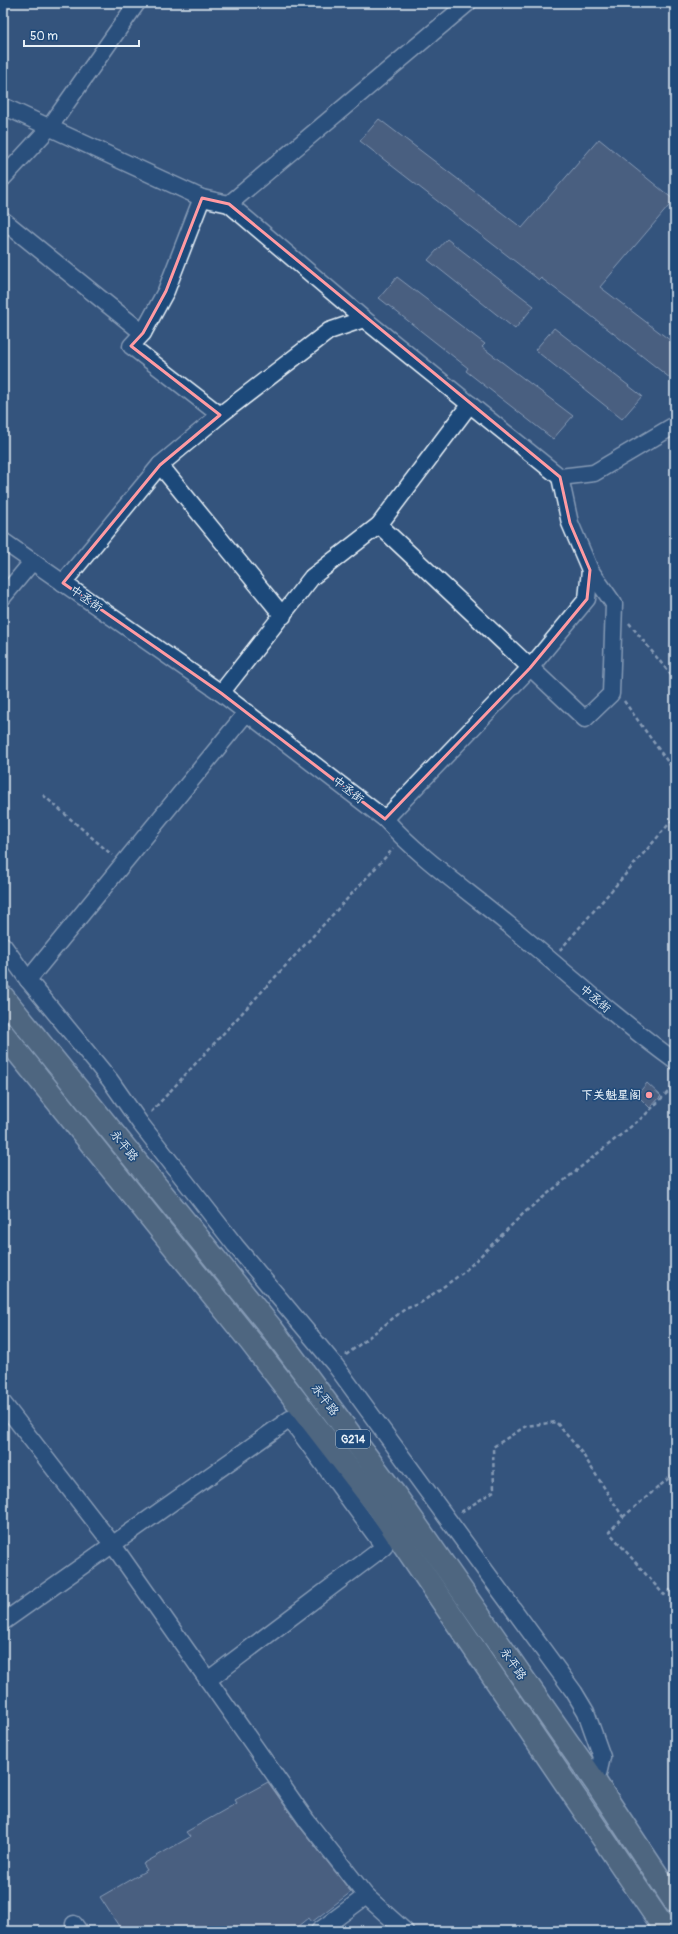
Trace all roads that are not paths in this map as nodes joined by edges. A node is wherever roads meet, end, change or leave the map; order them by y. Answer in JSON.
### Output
{"nodes":[{"id":1,"x":137,"y":3,"type":"edge"},
{"id":2,"x":468,"y":3,"type":"edge"},
{"id":3,"x":3,"y":106,"type":"edge"},
{"id":4,"x":49,"y":128,"type":"junction"},
{"id":5,"x":3,"y":178,"type":"edge"},
{"id":6,"x":202,"y":198,"type":"junction"},
{"id":7,"x":229,"y":204,"type":"junction"},
{"id":8,"x":3,"y":220,"type":"edge"},
{"id":9,"x":364,"y":318,"type":"junction"},
{"id":10,"x":143,"y":333,"type":"junction"},
{"id":11,"x":470,"y":404,"type":"junction"},
{"id":12,"x":220,"y":415,"type":"junction"},
{"id":13,"x":675,"y":425,"type":"edge"},
{"id":14,"x":160,"y":464,"type":"junction"},
{"id":15,"x":560,"y":477,"type":"junction"},
{"id":16,"x":379,"y":525,"type":"junction"},
{"id":17,"x":3,"y":540,"type":"edge"},
{"id":18,"x":32,"y":562,"type":"junction"},
{"id":19,"x":590,"y":570,"type":"junction"},
{"id":20,"x":63,"y":583,"type":"junction"},
{"id":21,"x":3,"y":597,"type":"edge"},
{"id":22,"x":283,"y":616,"type":"junction"},
{"id":23,"x":530,"y":668,"type":"junction"},
{"id":24,"x":221,"y":693,"type":"junction"},
{"id":25,"x":247,"y":712,"type":"junction"},
{"id":26,"x":385,"y":819,"type":"junction"},
{"id":27,"x":3,"y":944,"type":"edge"},
{"id":28,"x":28,"y":980,"type":"junction"},
{"id":29,"x":3,"y":997,"type":"edge"},
{"id":30,"x":3,"y":1034,"type":"edge"},
{"id":31,"x":675,"y":1061,"type":"edge"},
{"id":32,"x":3,"y":1403,"type":"edge"},
{"id":33,"x":113,"y":1545,"type":"junction"},
{"id":34,"x":3,"y":1622,"type":"edge"},
{"id":35,"x":208,"y":1680,"type":"junction"},
{"id":36,"x":596,"y":1783,"type":"junction"},
{"id":37,"x":366,"y":1896,"type":"junction"},
{"id":38,"x":675,"y":1902,"type":"edge"},
{"id":39,"x":319,"y":1931,"type":"edge"},
{"id":40,"x":404,"y":1931,"type":"edge"},
{"id":41,"x":666,"y":1931,"type":"edge"}],
"edges":[{"from":1,"to":4,"type":"street"},
{"from":2,"to":7,"type":"street"},
{"from":3,"to":4,"type":"street"},
{"from":4,"to":5,"type":"street"},
{"from":4,"to":6,"type":"street"},
{"from":6,"to":7,"type":"street"},
{"from":6,"to":10,"type":"street"},
{"from":7,"to":9,"type":"street"},
{"from":8,"to":10,"type":"street"},
{"from":9,"to":11,"type":"street"},
{"from":9,"to":12,"type":"street"},
{"from":10,"to":12,"type":"street"},
{"from":11,"to":15,"type":"street"},
{"from":11,"to":16,"type":"street"},
{"from":12,"to":14,"type":"street"},
{"from":13,"to":15,"type":"street"},
{"from":14,"to":20,"type":"street"},
{"from":14,"to":22,"type":"street"},
{"from":15,"to":19,"type":"street"},
{"from":16,"to":22,"type":"street"},
{"from":16,"to":23,"type":"street"},
{"from":17,"to":18,"type":"street","name":"中丞街"},
{"from":18,"to":20,"type":"street","name":"中丞街"},
{"from":18,"to":21,"type":"street"},
{"from":19,"to":23,"type":"street"},
{"from":19,"to":23,"type":"street"},
{"from":20,"to":24,"type":"street","name":"中丞街"},
{"from":22,"to":24,"type":"street"},
{"from":23,"to":26,"type":"street"},
{"from":24,"to":25,"type":"street","name":"中丞街"},
{"from":25,"to":26,"type":"street","name":"中丞街"},
{"from":25,"to":28,"type":"street"},
{"from":26,"to":31,"type":"street","name":"中丞街"},
{"from":27,"to":28,"type":"street"},
{"from":28,"to":36,"type":"street"},
{"from":29,"to":36,"type":"highway","name":"永平路","number":"G214"},
{"from":30,"to":41,"type":"highway","name":"永平路","number":"G214"},
{"from":32,"to":33,"type":"street"},
{"from":33,"to":34,"type":"street"},
{"from":33,"to":35,"type":"street"},
{"from":33,"to":35,"type":"street"},
{"from":35,"to":37,"type":"street"},
{"from":36,"to":38,"type":"highway","name":"永平路","number":"G214"},
{"from":37,"to":39,"type":"street"},
{"from":37,"to":40,"type":"street"}]}
